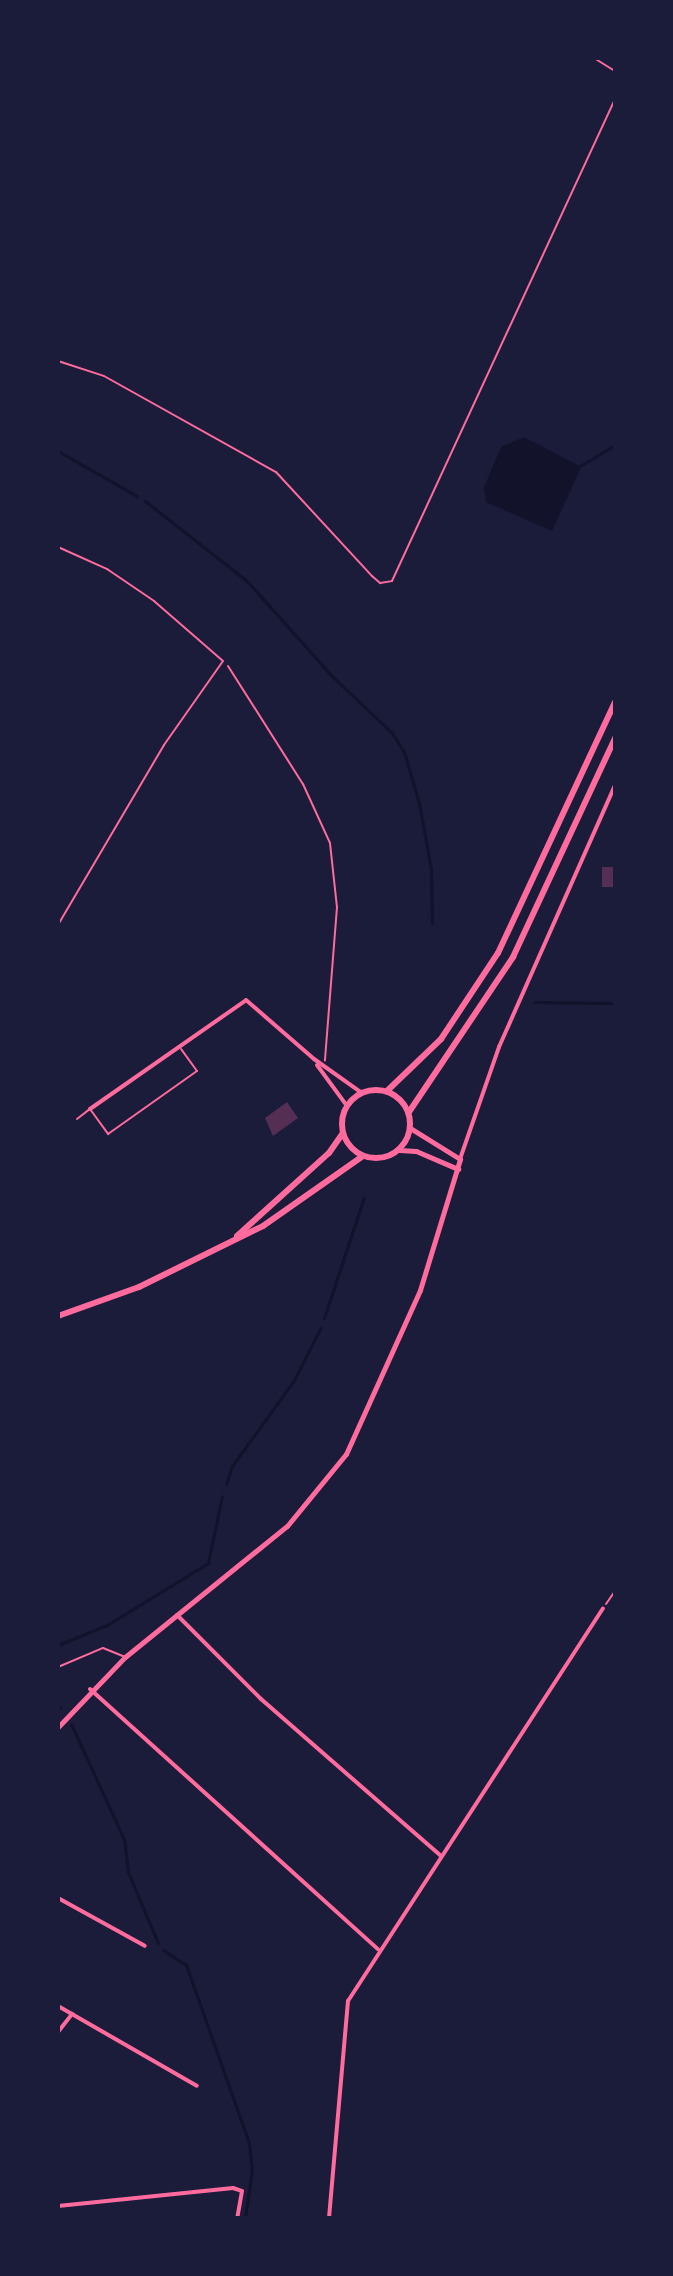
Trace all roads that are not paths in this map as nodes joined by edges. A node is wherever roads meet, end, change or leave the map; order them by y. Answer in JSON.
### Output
{"nodes":[{"id":1,"x":58,"y":547,"type":"edge"},
{"id":2,"x":615,"y":702,"type":"edge"},
{"id":3,"x":615,"y":738,"type":"edge"},
{"id":4,"x":615,"y":785,"type":"edge"},
{"id":5,"x":58,"y":925,"type":"edge"},
{"id":6,"x":178,"y":1045,"type":"junction"},
{"id":7,"x":314,"y":1059,"type":"junction"},
{"id":8,"x":387,"y":1091,"type":"junction"},
{"id":9,"x":362,"y":1093,"type":"junction"},
{"id":10,"x":347,"y":1106,"type":"junction"},
{"id":11,"x":90,"y":1109,"type":"junction"},
{"id":12,"x":409,"y":1112,"type":"junction"},
{"id":13,"x":77,"y":1119,"type":"dead end"},
{"id":14,"x":410,"y":1128,"type":"junction"},
{"id":15,"x":343,"y":1133,"type":"junction"},
{"id":16,"x":399,"y":1150,"type":"junction"},
{"id":17,"x":363,"y":1156,"type":"junction"},
{"id":18,"x":460,"y":1159,"type":"junction"},
{"id":19,"x":458,"y":1169,"type":"junction"},
{"id":20,"x":227,"y":1245,"type":"junction"},
{"id":21,"x":58,"y":1316,"type":"edge"},
{"id":22,"x":603,"y":1608,"type":"road end"},
{"id":23,"x":176,"y":1615,"type":"junction"},
{"id":24,"x":125,"y":1657,"type":"junction"},
{"id":25,"x":58,"y":1667,"type":"edge"},
{"id":26,"x":90,"y":1689,"type":"junction"},
{"id":27,"x":58,"y":1727,"type":"edge"},
{"id":28,"x":441,"y":1856,"type":"junction"},
{"id":29,"x":58,"y":1898,"type":"edge"},
{"id":30,"x":145,"y":1946,"type":"dead end"},
{"id":31,"x":378,"y":1949,"type":"junction"},
{"id":32,"x":58,"y":2006,"type":"edge"},
{"id":33,"x":72,"y":2014,"type":"junction"},
{"id":34,"x":58,"y":2032,"type":"edge"},
{"id":35,"x":197,"y":2086,"type":"dead end"},
{"id":36,"x":58,"y":2206,"type":"edge"},
{"id":37,"x":237,"y":2218,"type":"edge"},
{"id":38,"x":329,"y":2218,"type":"edge"}],
"edges":[{"from":1,"to":5,"type":"lane"},
{"from":2,"to":8,"type":"main road"},
{"from":3,"to":12,"type":"main road"},
{"from":4,"to":18,"type":"street"},
{"from":6,"to":7,"type":"street"},
{"from":6,"to":11,"type":"street"},
{"from":6,"to":11,"type":"lane"},
{"from":7,"to":9,"type":"street"},
{"from":7,"to":10,"type":"street"},
{"from":8,"to":9,"type":"main road"},
{"from":8,"to":12,"type":"main road"},
{"from":9,"to":10,"type":"main road"},
{"from":10,"to":15,"type":"main road"},
{"from":11,"to":13,"type":"lane"},
{"from":12,"to":14,"type":"main road"},
{"from":14,"to":16,"type":"main road"},
{"from":14,"to":18,"type":"main road"},
{"from":15,"to":17,"type":"main road"},
{"from":15,"to":20,"type":"main road"},
{"from":16,"to":17,"type":"main road"},
{"from":16,"to":19,"type":"main road"},
{"from":17,"to":20,"type":"main road"},
{"from":18,"to":19,"type":"main road"},
{"from":19,"to":23,"type":"main road"},
{"from":20,"to":21,"type":"main road"},
{"from":22,"to":28,"type":"street"},
{"from":23,"to":24,"type":"main road"},
{"from":23,"to":28,"type":"street"},
{"from":24,"to":25,"type":"lane"},
{"from":24,"to":26,"type":"main road"},
{"from":26,"to":27,"type":"main road"},
{"from":26,"to":31,"type":"street"},
{"from":28,"to":31,"type":"street"},
{"from":29,"to":30,"type":"street"},
{"from":31,"to":38,"type":"street"},
{"from":32,"to":33,"type":"street"},
{"from":33,"to":34,"type":"street"},
{"from":33,"to":35,"type":"street"},
{"from":36,"to":37,"type":"street"}]}
